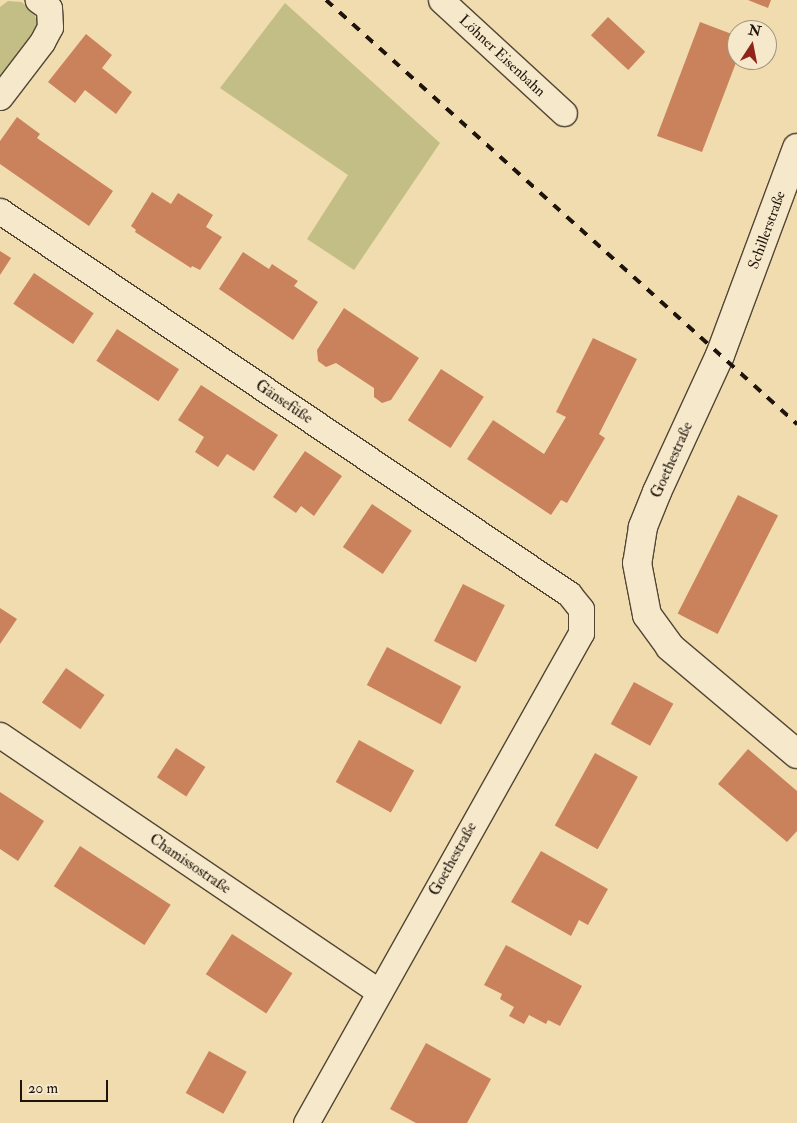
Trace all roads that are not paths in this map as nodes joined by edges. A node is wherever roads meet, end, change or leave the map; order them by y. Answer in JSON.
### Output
{"nodes":[{"id":1,"x":38,"y":0,"type":"edge"},
{"id":2,"x":441,"y":0,"type":"edge"},
{"id":3,"x":0,"y":97,"type":"edge"},
{"id":4,"x":564,"y":113,"type":"dead end"},
{"id":5,"x":797,"y":148,"type":"edge"},
{"id":6,"x":0,"y":211,"type":"edge"},
{"id":7,"x":737,"y":312,"type":"joint"},
{"id":8,"x":569,"y":594,"type":"joint"},
{"id":9,"x":0,"y":735,"type":"edge"},
{"id":10,"x":797,"y":754,"type":"edge"},
{"id":11,"x":379,"y":992,"type":"junction"},
{"id":12,"x":306,"y":1123,"type":"edge"}],
"edges":[{"from":1,"to":3,"type":"street"},
{"from":2,"to":4,"type":"street","name":"Löhner Eisenbahn"},
{"from":5,"to":7,"type":"main road","name":"Schillerstraße"},
{"from":6,"to":8,"type":"street","name":"Gänsefüße"},
{"from":7,"to":10,"type":"main road","name":"Goethestraße"},
{"from":8,"to":11,"type":"street","name":"Goethestraße"},
{"from":9,"to":11,"type":"street","name":"Chamissostraße"},
{"from":11,"to":12,"type":"street","name":"Goethestraße"}]}
